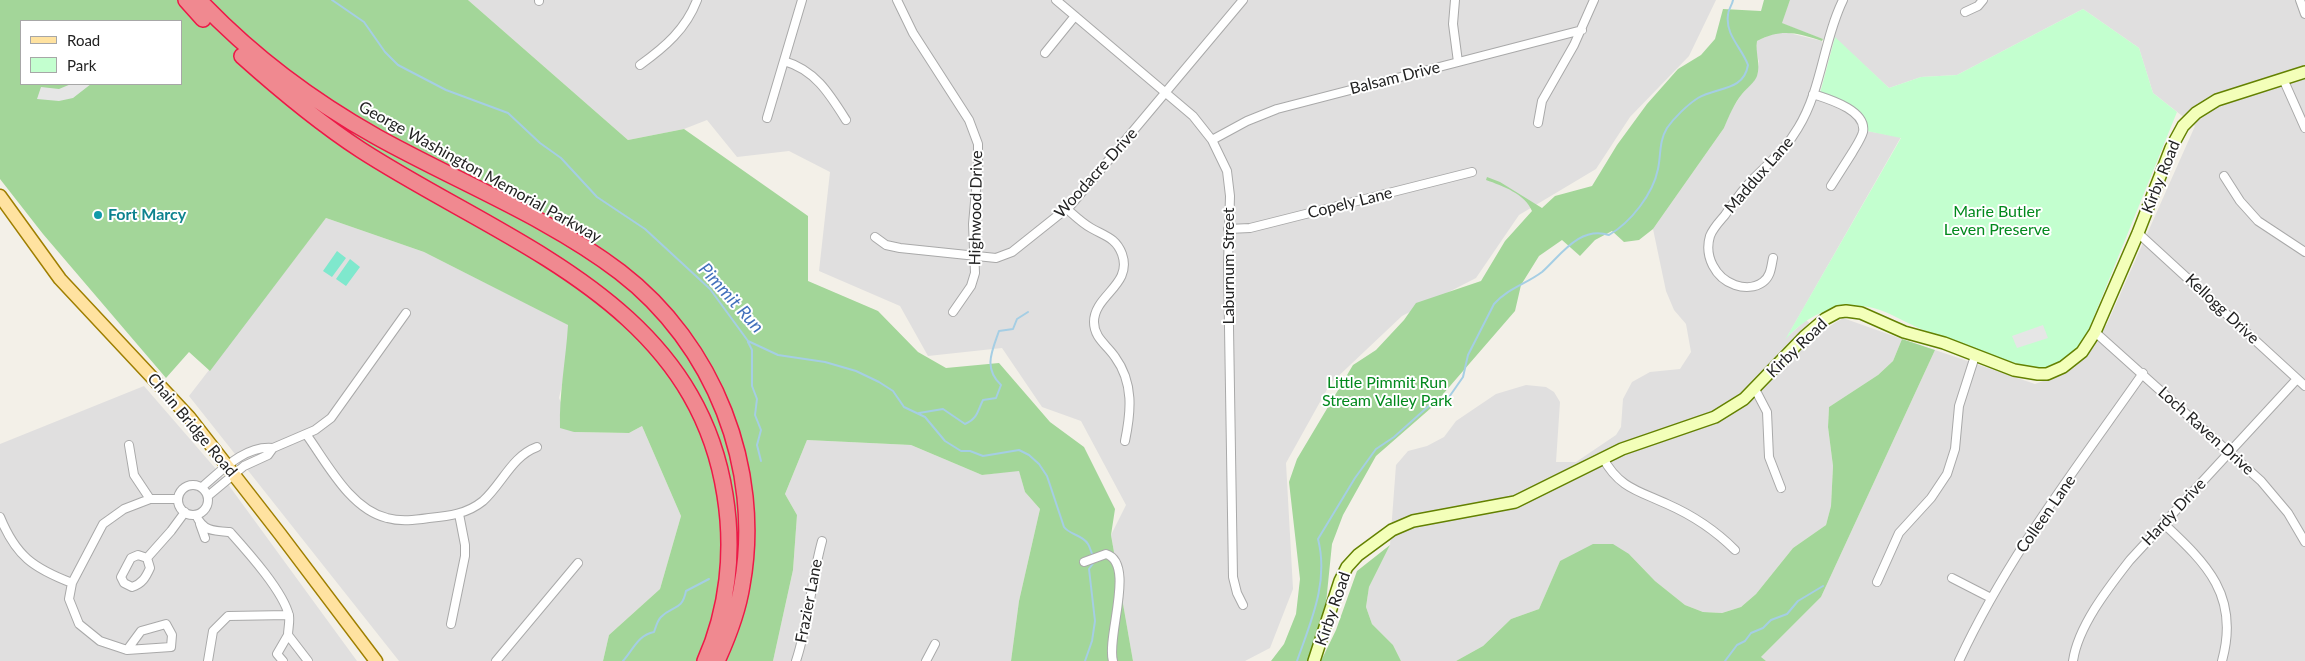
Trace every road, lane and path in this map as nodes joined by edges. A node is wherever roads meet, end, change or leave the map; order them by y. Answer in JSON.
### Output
{"nodes":[{"id":1,"x":186,"y":0,"type":"edge"},
{"id":2,"x":199,"y":0,"type":"edge"},
{"id":3,"x":697,"y":0,"type":"edge"},
{"id":4,"x":802,"y":0,"type":"edge"},
{"id":5,"x":897,"y":0,"type":"edge"},
{"id":6,"x":1056,"y":0,"type":"edge"},
{"id":7,"x":1243,"y":0,"type":"edge"},
{"id":8,"x":1455,"y":0,"type":"edge"},
{"id":9,"x":1594,"y":0,"type":"edge"},
{"id":10,"x":1843,"y":0,"type":"edge"},
{"id":11,"x":1983,"y":0,"type":"edge"},
{"id":12,"x":2300,"y":0,"type":"edge"},
{"id":13,"x":1965,"y":12,"type":"dead end"},
{"id":14,"x":2305,"y":14,"type":"edge"},
{"id":15,"x":1075,"y":16,"type":"junction"},
{"id":16,"x":1582,"y":30,"type":"junction"},
{"id":17,"x":1045,"y":53,"type":"dead end"},
{"id":18,"x":784,"y":61,"type":"junction"},
{"id":19,"x":1458,"y":62,"type":"junction"},
{"id":20,"x":640,"y":65,"type":"dead end"},
{"id":21,"x":2305,"y":72,"type":"edge"},
{"id":22,"x":2284,"y":81,"type":"junction"},
{"id":23,"x":1166,"y":92,"type":"junction"},
{"id":24,"x":1813,"y":94,"type":"junction"},
{"id":25,"x":767,"y":118,"type":"dead end"},
{"id":26,"x":846,"y":120,"type":"dead end"},
{"id":27,"x":1538,"y":123,"type":"dead end"},
{"id":28,"x":2305,"y":128,"type":"edge"},
{"id":29,"x":1212,"y":140,"type":"junction"},
{"id":30,"x":1472,"y":172,"type":"dead end"},
{"id":31,"x":2224,"y":176,"type":"dead end"},
{"id":32,"x":1831,"y":186,"type":"dead end"},
{"id":33,"x":0,"y":196,"type":"edge"},
{"id":34,"x":1067,"y":209,"type":"junction"},
{"id":35,"x":1228,"y":229,"type":"junction"},
{"id":36,"x":2138,"y":233,"type":"junction"},
{"id":37,"x":874,"y":237,"type":"dead end"},
{"id":38,"x":2305,"y":252,"type":"edge"},
{"id":39,"x":974,"y":256,"type":"junction"},
{"id":40,"x":1773,"y":258,"type":"dead end"},
{"id":41,"x":953,"y":312,"type":"dead end"},
{"id":42,"x":406,"y":313,"type":"dead end"},
{"id":43,"x":2095,"y":332,"type":"junction"},
{"id":44,"x":1975,"y":356,"type":"junction"},
{"id":45,"x":2143,"y":374,"type":"junction"},
{"id":46,"x":2297,"y":379,"type":"junction"},
{"id":47,"x":2305,"y":386,"type":"edge"},
{"id":48,"x":1756,"y":389,"type":"junction"},
{"id":49,"x":306,"y":434,"type":"junction"},
{"id":50,"x":1125,"y":441,"type":"dead end"},
{"id":51,"x":129,"y":445,"type":"dead end"},
{"id":52,"x":537,"y":448,"type":"dead end"},
{"id":53,"x":2229,"y":452,"type":"junction"},
{"id":54,"x":1603,"y":458,"type":"junction"},
{"id":55,"x":230,"y":470,"type":"junction"},
{"id":56,"x":202,"y":488,"type":"junction"},
{"id":57,"x":1781,"y":488,"type":"dead end"},
{"id":58,"x":208,"y":496,"type":"junction"},
{"id":59,"x":150,"y":499,"type":"junction"},
{"id":60,"x":178,"y":499,"type":"junction"},
{"id":61,"x":184,"y":512,"type":"junction"},
{"id":62,"x":460,"y":514,"type":"junction"},
{"id":63,"x":196,"y":515,"type":"junction"},
{"id":64,"x":0,"y":517,"type":"edge"},
{"id":65,"x":2163,"y":523,"type":"junction"},
{"id":66,"x":200,"y":524,"type":"junction"},
{"id":67,"x":205,"y":538,"type":"dead end"},
{"id":68,"x":822,"y":541,"type":"dead end"},
{"id":69,"x":2305,"y":542,"type":"edge"},
{"id":70,"x":1735,"y":550,"type":"dead end"},
{"id":71,"x":147,"y":558,"type":"dead end"},
{"id":72,"x":1084,"y":562,"type":"dead end"},
{"id":73,"x":578,"y":563,"type":"dead end"},
{"id":74,"x":1952,"y":578,"type":"dead end"},
{"id":75,"x":1877,"y":582,"type":"dead end"},
{"id":76,"x":72,"y":583,"type":"junction"},
{"id":77,"x":742,"y":589,"type":"junction"},
{"id":78,"x":1991,"y":598,"type":"junction"},
{"id":79,"x":1243,"y":605,"type":"dead end"},
{"id":80,"x":289,"y":615,"type":"junction"},
{"id":81,"x":451,"y":624,"type":"dead end"},
{"id":82,"x":288,"y":636,"type":"junction"},
{"id":83,"x":934,"y":644,"type":"dead end"},
{"id":84,"x":127,"y":650,"type":"junction"},
{"id":85,"x":208,"y":661,"type":"edge"},
{"id":86,"x":283,"y":661,"type":"edge"},
{"id":87,"x":308,"y":661,"type":"edge"},
{"id":88,"x":376,"y":661,"type":"edge"},
{"id":89,"x":496,"y":661,"type":"edge"},
{"id":90,"x":706,"y":661,"type":"edge"},
{"id":91,"x":718,"y":661,"type":"edge"},
{"id":92,"x":724,"y":661,"type":"edge"},
{"id":93,"x":796,"y":661,"type":"edge"},
{"id":94,"x":926,"y":661,"type":"edge"},
{"id":95,"x":1113,"y":661,"type":"edge"},
{"id":96,"x":1314,"y":661,"type":"edge"},
{"id":97,"x":1959,"y":661,"type":"edge"},
{"id":98,"x":2073,"y":661,"type":"edge"},
{"id":99,"x":2222,"y":661,"type":"edge"}],
"edges":[{"from":1,"to":90,"type":"highway"},
{"from":2,"to":77,"type":"highway","name":"George Washington Memorial Parkway"},
{"from":3,"to":20,"type":"street"},
{"from":4,"to":18,"type":"street"},
{"from":5,"to":39,"type":"street","name":"Highwood Drive"},
{"from":6,"to":15,"type":"street","name":"Laburnum Street"},
{"from":7,"to":23,"type":"street","name":"Woodacre Drive"},
{"from":8,"to":19,"type":"street"},
{"from":9,"to":16,"type":"street"},
{"from":10,"to":24,"type":"street","name":"Maddux Lane"},
{"from":11,"to":13,"type":"street"},
{"from":12,"to":14,"type":"street"},
{"from":15,"to":17,"type":"street"},
{"from":15,"to":23,"type":"street","name":"Laburnum Street"},
{"from":16,"to":19,"type":"street","name":"Balsam Drive"},
{"from":16,"to":27,"type":"street"},
{"from":18,"to":25,"type":"street"},
{"from":18,"to":26,"type":"street"},
{"from":19,"to":29,"type":"street","name":"Balsam Drive"},
{"from":21,"to":22,"type":"main road","name":"Kirby Road"},
{"from":22,"to":28,"type":"street"},
{"from":22,"to":36,"type":"main road","name":"Kirby Road"},
{"from":23,"to":29,"type":"street","name":"Laburnum Street"},
{"from":23,"to":34,"type":"street","name":"Woodacre Drive"},
{"from":24,"to":32,"type":"street"},
{"from":24,"to":40,"type":"street","name":"Maddux Lane"},
{"from":29,"to":35,"type":"street","name":"Laburnum Street"},
{"from":30,"to":35,"type":"street","name":"Copely Lane"},
{"from":31,"to":38,"type":"street"},
{"from":33,"to":55,"type":"main road","name":"Chain Bridge Road"},
{"from":34,"to":39,"type":"street","name":"Woodacre Drive"},
{"from":34,"to":50,"type":"street"},
{"from":35,"to":79,"type":"street","name":"Laburnum Street"},
{"from":36,"to":43,"type":"main road","name":"Kirby Road"},
{"from":36,"to":46,"type":"street","name":"Kellogg Drive"},
{"from":37,"to":39,"type":"street","name":"Woodacre Drive"},
{"from":39,"to":41,"type":"street","name":"Highwood Drive"},
{"from":42,"to":49,"type":"street"},
{"from":43,"to":44,"type":"main road","name":"Kirby Road"},
{"from":43,"to":45,"type":"street","name":"Loch Raven Drive"},
{"from":44,"to":48,"type":"main road","name":"Kirby Road"},
{"from":44,"to":75,"type":"street"},
{"from":45,"to":53,"type":"street","name":"Loch Raven Drive"},
{"from":45,"to":78,"type":"street","name":"Colleen Lane"},
{"from":46,"to":47,"type":"street","name":"Kellogg Drive"},
{"from":46,"to":53,"type":"street","name":"Hardy Drive"},
{"from":48,"to":54,"type":"main road","name":"Kirby Road"},
{"from":48,"to":57,"type":"street"},
{"from":49,"to":55,"type":"street"},
{"from":49,"to":62,"type":"street"},
{"from":51,"to":59,"type":"street"},
{"from":52,"to":62,"type":"street"},
{"from":53,"to":65,"type":"street","name":"Hardy Drive"},
{"from":53,"to":69,"type":"street","name":"Loch Raven Drive"},
{"from":54,"to":70,"type":"street"},
{"from":54,"to":96,"type":"main road","name":"Kirby Road"},
{"from":55,"to":56,"type":"street"},
{"from":55,"to":58,"type":"street"},
{"from":55,"to":88,"type":"main road","name":"Chain Bridge Road"},
{"from":56,"to":58,"type":"street"},
{"from":56,"to":60,"type":"street"},
{"from":58,"to":63,"type":"street"},
{"from":59,"to":60,"type":"street"},
{"from":59,"to":76,"type":"street"},
{"from":60,"to":61,"type":"street"},
{"from":61,"to":63,"type":"street"},
{"from":61,"to":71,"type":"street"},
{"from":62,"to":81,"type":"street"},
{"from":63,"to":66,"type":"street"},
{"from":64,"to":76,"type":"street"},
{"from":65,"to":98,"type":"street","name":"Hardy Drive"},
{"from":65,"to":99,"type":"street"},
{"from":66,"to":67,"type":"street"},
{"from":66,"to":80,"type":"street"},
{"from":68,"to":93,"type":"street","name":"Frazier Lane"},
{"from":72,"to":95,"type":"street"},
{"from":73,"to":89,"type":"street"},
{"from":74,"to":78,"type":"street"},
{"from":76,"to":84,"type":"street"},
{"from":77,"to":91,"type":"highway","name":"George Washington Memorial Parkway"},
{"from":77,"to":92,"type":"highway"},
{"from":78,"to":97,"type":"street","name":"Colleen Lane"},
{"from":80,"to":82,"type":"street"},
{"from":80,"to":85,"type":"street"},
{"from":82,"to":86,"type":"street"},
{"from":82,"to":87,"type":"street"},
{"from":83,"to":94,"type":"street"},
{"from":84,"to":84,"type":"street"}]}
